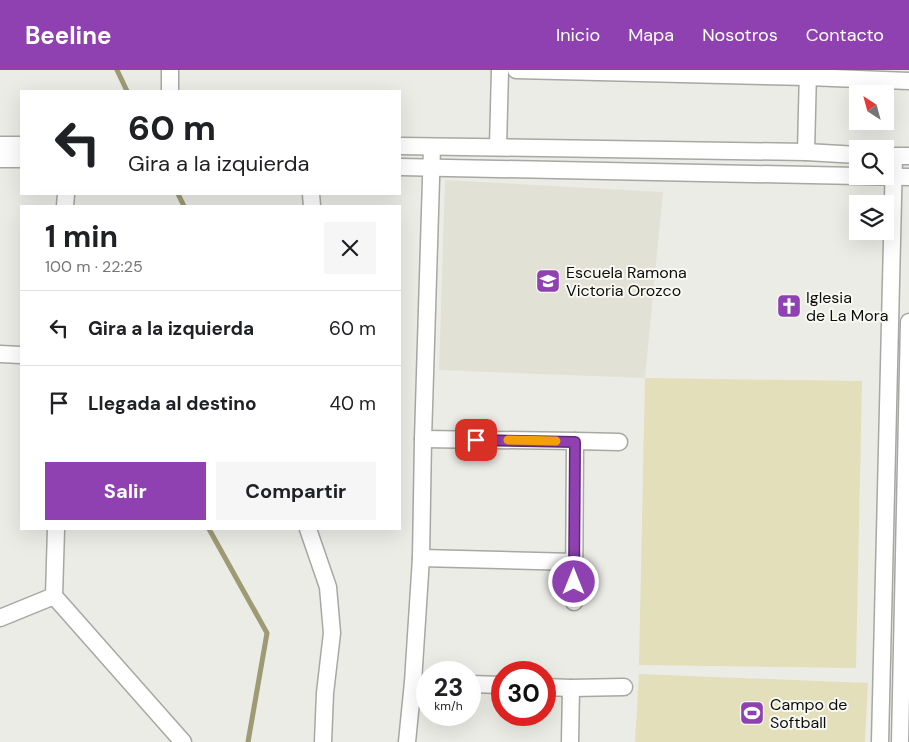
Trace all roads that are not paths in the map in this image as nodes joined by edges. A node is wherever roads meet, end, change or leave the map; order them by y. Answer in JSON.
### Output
{"nodes":[{"id":1,"x":170,"y":70,"type":"edge"},
{"id":2,"x":500,"y":70,"type":"edge"},
{"id":3,"x":516,"y":70,"type":"edge"},
{"id":4,"x":808,"y":74,"type":"edge"},
{"id":5,"x":909,"y":81,"type":"edge"},
{"id":6,"x":170,"y":90,"type":"edge"},
{"id":7,"x":0,"y":145,"type":"edge"},
{"id":8,"x":20,"y":145,"type":"edge"},
{"id":9,"x":401,"y":146,"type":"edge"},
{"id":10,"x":432,"y":147,"type":"junction"},
{"id":11,"x":498,"y":147,"type":"junction"},
{"id":12,"x":806,"y":152,"type":"junction"},
{"id":13,"x":849,"y":154,"type":"edge"},
{"id":14,"x":896,"y":156,"type":"edge"},
{"id":15,"x":0,"y":159,"type":"edge"},
{"id":16,"x":20,"y":160,"type":"edge"},
{"id":17,"x":401,"y":167,"type":"edge"},
{"id":18,"x":431,"y":167,"type":"junction"},
{"id":19,"x":849,"y":176,"type":"edge"},
{"id":20,"x":901,"y":177,"type":"edge"},
{"id":21,"x":909,"y":322,"type":"edge"},
{"id":22,"x":0,"y":354,"type":"edge"},
{"id":23,"x":20,"y":355,"type":"edge"},
{"id":24,"x":422,"y":439,"type":"junction"},
{"id":25,"x":575,"y":442,"type":"junction"},
{"id":26,"x":619,"y":442,"type":"dead end"},
{"id":27,"x":885,"y":490,"type":"junction"},
{"id":28,"x":907,"y":490,"type":"edge"},
{"id":29,"x":885,"y":508,"type":"junction"},
{"id":30,"x":907,"y":508,"type":"edge"},
{"id":31,"x":56,"y":530,"type":"edge"},
{"id":32,"x":308,"y":530,"type":"edge"},
{"id":33,"x":421,"y":558,"type":"junction"},
{"id":34,"x":574,"y":562,"type":"junction"},
{"id":35,"x":54,"y":596,"type":"junction"},
{"id":36,"x":574,"y":602,"type":"dead end"},
{"id":37,"x":0,"y":618,"type":"edge"},
{"id":38,"x":420,"y":661,"type":"edge"},
{"id":39,"x":905,"y":682,"type":"edge"},
{"id":40,"x":556,"y":687,"type":"edge"},
{"id":41,"x":624,"y":687,"type":"dead end"},
{"id":42,"x":571,"y":688,"type":"junction"},
{"id":43,"x":416,"y":702,"type":"edge"},
{"id":44,"x":183,"y":742,"type":"edge"},
{"id":45,"x":323,"y":742,"type":"edge"},
{"id":46,"x":408,"y":742,"type":"edge"},
{"id":47,"x":570,"y":742,"type":"edge"},
{"id":48,"x":880,"y":742,"type":"edge"},
{"id":49,"x":900,"y":742,"type":"edge"}],
"edges":[{"from":1,"to":6,"type":"street"},
{"from":2,"to":11,"type":"street"},
{"from":3,"to":4,"type":"street"},
{"from":4,"to":5,"type":"street"},
{"from":4,"to":12,"type":"street"},
{"from":7,"to":8,"type":"street"},
{"from":9,"to":10,"type":"street"},
{"from":10,"to":11,"type":"street"},
{"from":10,"to":18,"type":"street"},
{"from":11,"to":12,"type":"street"},
{"from":12,"to":13,"type":"street"},
{"from":14,"to":20,"type":"street"},
{"from":15,"to":16,"type":"street"},
{"from":17,"to":18,"type":"street"},
{"from":18,"to":19,"type":"street"},
{"from":18,"to":24,"type":"street"},
{"from":20,"to":27,"type":"street"},
{"from":21,"to":28,"type":"street"},
{"from":22,"to":23,"type":"street"},
{"from":24,"to":25,"type":"street"},
{"from":24,"to":33,"type":"street"},
{"from":25,"to":26,"type":"street"},
{"from":25,"to":34,"type":"street"},
{"from":27,"to":28,"type":"street"},
{"from":27,"to":29,"type":"street"},
{"from":28,"to":30,"type":"street"},
{"from":29,"to":30,"type":"street"},
{"from":29,"to":48,"type":"street"},
{"from":30,"to":39,"type":"street"},
{"from":31,"to":35,"type":"street"},
{"from":32,"to":45,"type":"street"},
{"from":33,"to":34,"type":"street"},
{"from":33,"to":38,"type":"street"},
{"from":34,"to":36,"type":"street"},
{"from":35,"to":37,"type":"street"},
{"from":35,"to":44,"type":"street"},
{"from":39,"to":49,"type":"street"},
{"from":40,"to":42,"type":"street"},
{"from":41,"to":42,"type":"street"},
{"from":42,"to":47,"type":"street"},
{"from":43,"to":46,"type":"street"}]}
